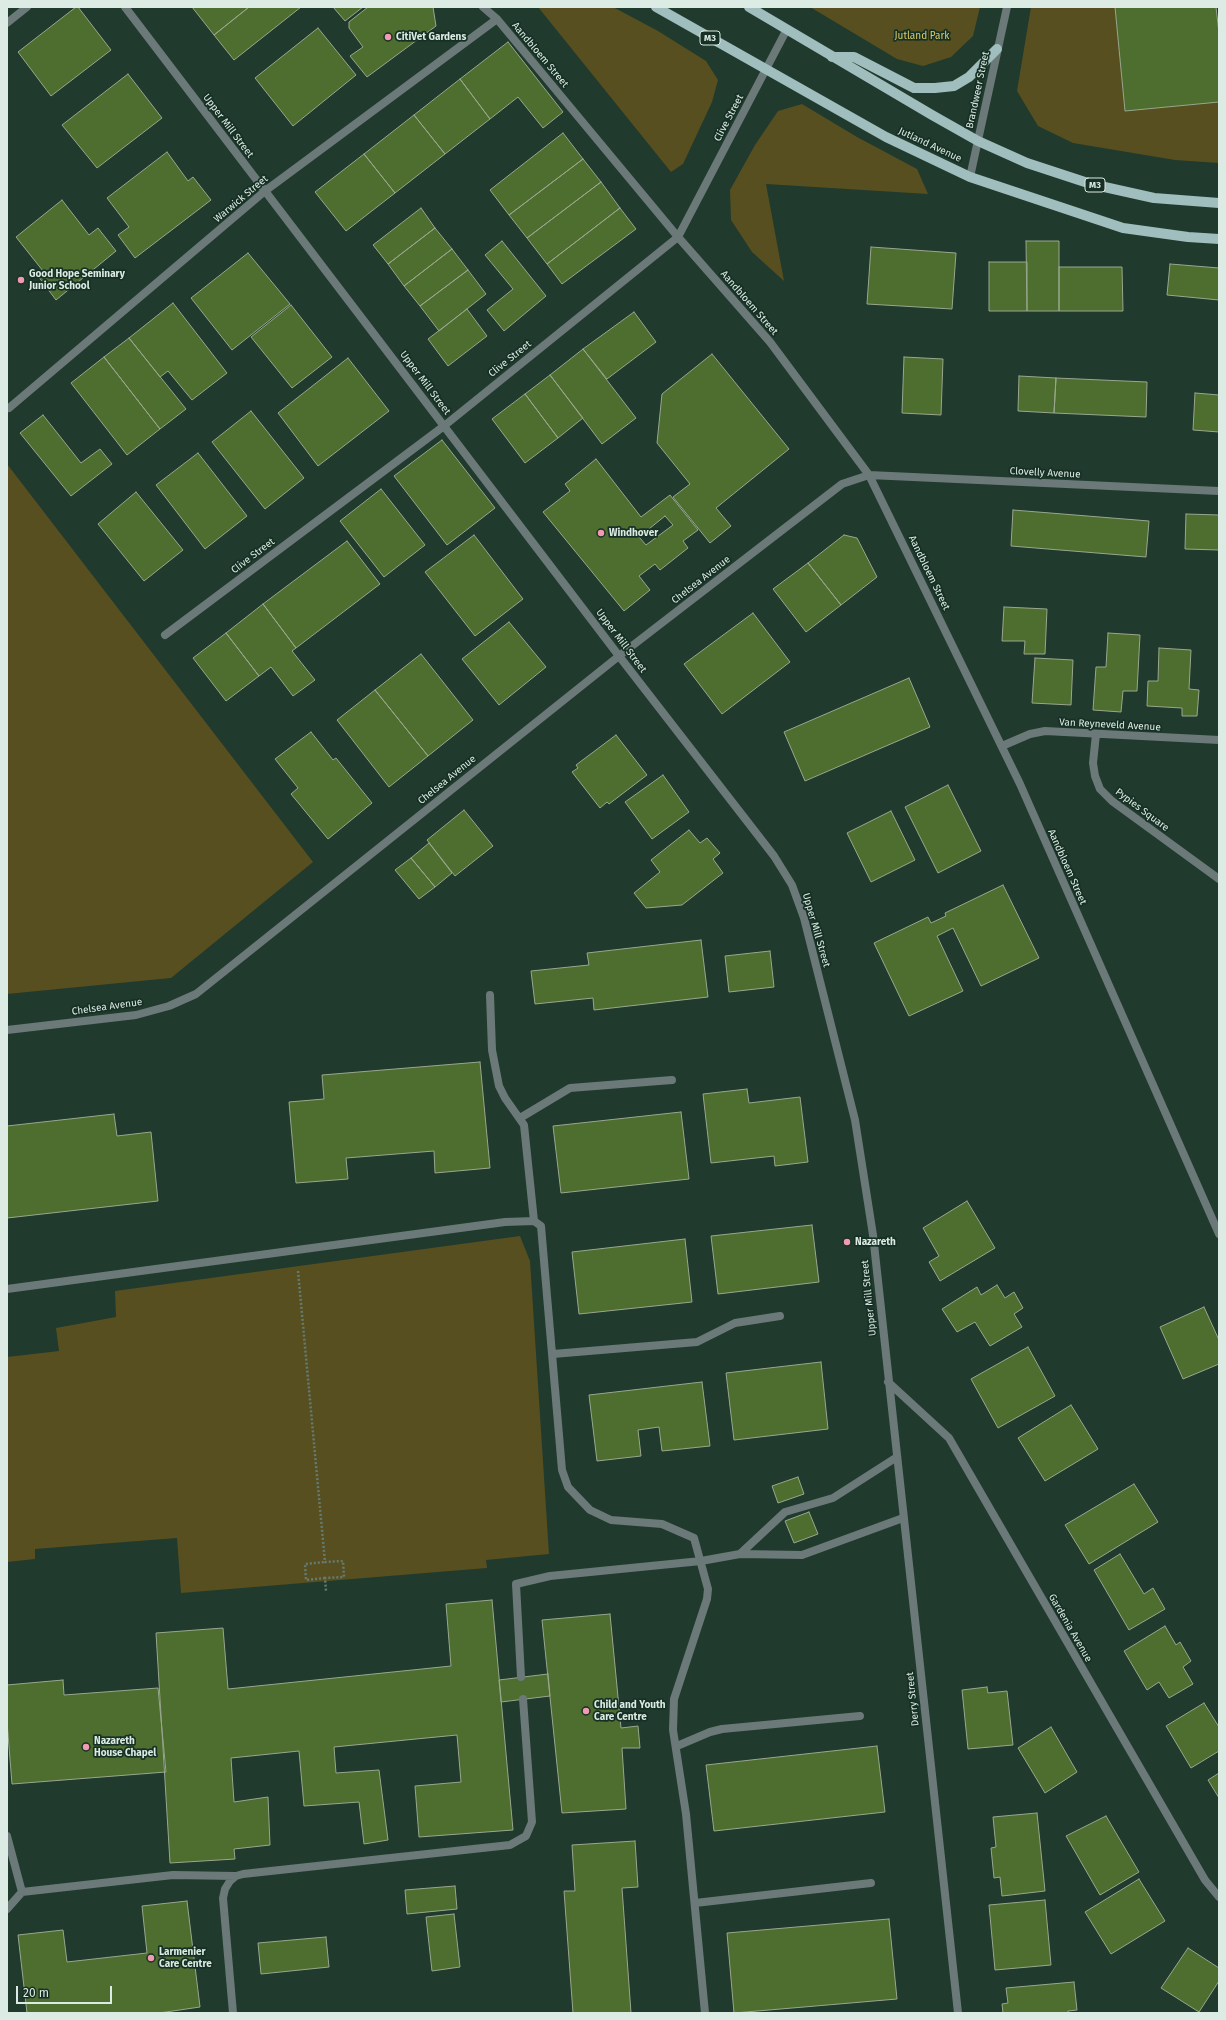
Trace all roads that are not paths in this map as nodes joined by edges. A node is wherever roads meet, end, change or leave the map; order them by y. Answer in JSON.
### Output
{"nodes":[{"id":1,"x":27,"y":7,"type":"edge"},
{"id":2,"x":125,"y":7,"type":"edge"},
{"id":3,"x":483,"y":7,"type":"edge"},
{"id":4,"x":656,"y":7,"type":"edge"},
{"id":5,"x":749,"y":7,"type":"edge"},
{"id":6,"x":1007,"y":7,"type":"edge"},
{"id":7,"x":497,"y":19,"type":"junction"},
{"id":8,"x":7,"y":23,"type":"edge"},
{"id":9,"x":788,"y":30,"type":"junction"},
{"id":10,"x":997,"y":49,"type":"junction"},
{"id":11,"x":832,"y":57,"type":"junction"},
{"id":12,"x":765,"y":70,"type":"junction"},
{"id":13,"x":978,"y":141,"type":"junction"},
{"id":14,"x":970,"y":177,"type":"junction"},
{"id":15,"x":265,"y":191,"type":"junction"},
{"id":16,"x":1219,"y":203,"type":"edge"},
{"id":17,"x":678,"y":237,"type":"junction"},
{"id":18,"x":1219,"y":238,"type":"edge"},
{"id":19,"x":9,"y":408,"type":"dead end"},
{"id":20,"x":444,"y":426,"type":"junction"},
{"id":21,"x":869,"y":475,"type":"junction"},
{"id":22,"x":1219,"y":491,"type":"edge"},
{"id":23,"x":165,"y":635,"type":"dead end"},
{"id":24,"x":619,"y":656,"type":"junction"},
{"id":25,"x":1096,"y":734,"type":"junction"},
{"id":26,"x":1219,"y":740,"type":"edge"},
{"id":27,"x":1002,"y":746,"type":"junction"},
{"id":28,"x":1219,"y":879,"type":"edge"},
{"id":29,"x":490,"y":995,"type":"dead end"},
{"id":30,"x":7,"y":1030,"type":"edge"},
{"id":31,"x":672,"y":1080,"type":"dead end"},
{"id":32,"x":520,"y":1118,"type":"junction"},
{"id":33,"x":534,"y":1221,"type":"junction"},
{"id":34,"x":1219,"y":1234,"type":"edge"},
{"id":35,"x":7,"y":1289,"type":"edge"},
{"id":36,"x":780,"y":1316,"type":"dead end"},
{"id":37,"x":553,"y":1354,"type":"junction"},
{"id":38,"x":888,"y":1382,"type":"junction"},
{"id":39,"x":897,"y":1457,"type":"junction"},
{"id":40,"x":903,"y":1518,"type":"junction"},
{"id":41,"x":740,"y":1554,"type":"junction"},
{"id":42,"x":701,"y":1561,"type":"junction"},
{"id":43,"x":521,"y":1677,"type":"dead end"},
{"id":44,"x":523,"y":1699,"type":"dead end"},
{"id":45,"x":860,"y":1716,"type":"dead end"},
{"id":46,"x":677,"y":1746,"type":"junction"},
{"id":47,"x":7,"y":1836,"type":"edge"},
{"id":48,"x":236,"y":1876,"type":"junction"},
{"id":49,"x":871,"y":1883,"type":"dead end"},
{"id":50,"x":22,"y":1892,"type":"junction"},
{"id":51,"x":1219,"y":1897,"type":"edge"},
{"id":52,"x":695,"y":1904,"type":"junction"},
{"id":53,"x":7,"y":1908,"type":"edge"},
{"id":54,"x":233,"y":2013,"type":"edge"},
{"id":55,"x":705,"y":2013,"type":"edge"},
{"id":56,"x":958,"y":2013,"type":"edge"}],
"edges":[{"from":1,"to":8,"type":"street"},
{"from":2,"to":15,"type":"street","name":"Upper Mill Street"},
{"from":3,"to":7,"type":"street","name":"Aandbloem Street"},
{"from":4,"to":12,"type":"main road","name":"Jutland Avenue","number":"M3"},
{"from":5,"to":9,"type":"main road","number":"M3"},
{"from":6,"to":10,"type":"street","name":"Brandweer Street"},
{"from":7,"to":15,"type":"street","name":"Warwick Street"},
{"from":7,"to":17,"type":"street","name":"Aandbloem Street"},
{"from":9,"to":11,"type":"main road","number":"M3"},
{"from":9,"to":12,"type":"street","name":"Clive Street"},
{"from":10,"to":11,"type":"main road"},
{"from":10,"to":13,"type":"street","name":"Brandweer Street"},
{"from":11,"to":13,"type":"main road","number":"M3"},
{"from":12,"to":14,"type":"main road","name":"Jutland Avenue","number":"M3"},
{"from":12,"to":17,"type":"street","name":"Clive Street"},
{"from":13,"to":14,"type":"street","name":"Brandweer Street"},
{"from":13,"to":16,"type":"main road","number":"M3"},
{"from":14,"to":18,"type":"main road","name":"Jutland Avenue","number":"M3"},
{"from":15,"to":19,"type":"street","name":"Warwick Street"},
{"from":15,"to":20,"type":"street","name":"Upper Mill Street"},
{"from":17,"to":20,"type":"street","name":"Clive Street"},
{"from":17,"to":21,"type":"street","name":"Aandbloem Street"},
{"from":20,"to":23,"type":"street","name":"Clive Street"},
{"from":20,"to":24,"type":"street","name":"Upper Mill Street"},
{"from":21,"to":22,"type":"street","name":"Clovelly Avenue"},
{"from":21,"to":24,"type":"street","name":"Chelsea Avenue"},
{"from":21,"to":27,"type":"street","name":"Aandbloem Street"},
{"from":24,"to":30,"type":"street","name":"Chelsea Avenue"},
{"from":24,"to":38,"type":"street","name":"Upper Mill Street"},
{"from":25,"to":26,"type":"street","name":"Van Reyneveld Avenue"},
{"from":25,"to":27,"type":"street","name":"Van Reyneveld Avenue"},
{"from":25,"to":28,"type":"street","name":"Pypies Square"},
{"from":27,"to":34,"type":"street","name":"Aandbloem Street"},
{"from":29,"to":32,"type":"street"},
{"from":31,"to":32,"type":"street"},
{"from":32,"to":33,"type":"street"},
{"from":33,"to":35,"type":"street"},
{"from":33,"to":37,"type":"street"},
{"from":36,"to":37,"type":"street"},
{"from":37,"to":42,"type":"street"},
{"from":38,"to":39,"type":"street","name":"Derry Street"},
{"from":38,"to":51,"type":"street","name":"Gardenia Avenue"},
{"from":39,"to":40,"type":"street","name":"Derry Street"},
{"from":39,"to":41,"type":"street"},
{"from":40,"to":41,"type":"street"},
{"from":40,"to":56,"type":"street","name":"Derry Street"},
{"from":41,"to":42,"type":"street"},
{"from":42,"to":43,"type":"street"},
{"from":42,"to":46,"type":"street"},
{"from":44,"to":48,"type":"street"},
{"from":45,"to":46,"type":"street"},
{"from":46,"to":52,"type":"street"},
{"from":47,"to":50,"type":"street"},
{"from":48,"to":50,"type":"street"},
{"from":48,"to":54,"type":"street"},
{"from":49,"to":52,"type":"street"},
{"from":50,"to":53,"type":"street"},
{"from":52,"to":55,"type":"street"}]}
